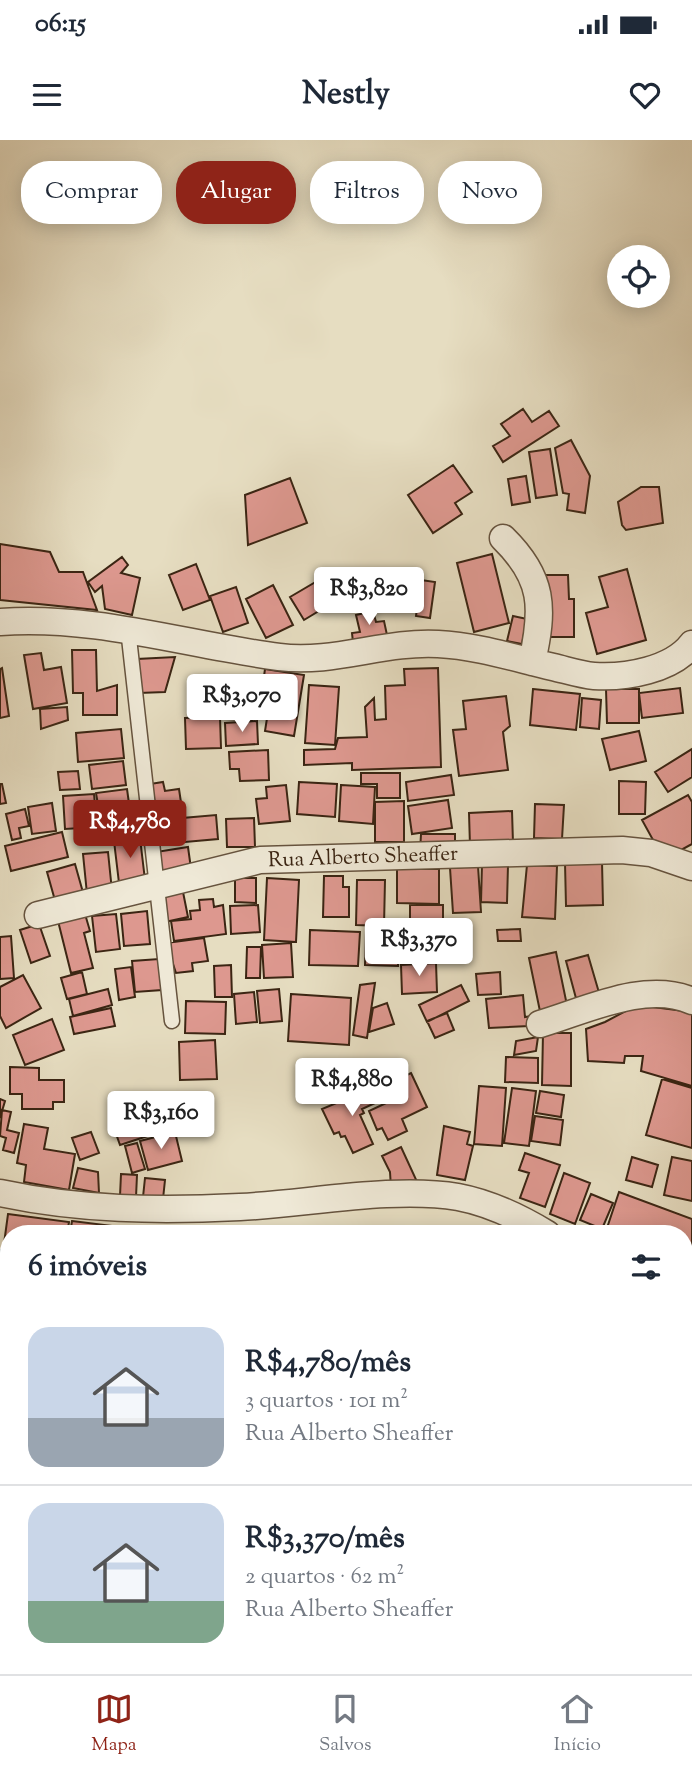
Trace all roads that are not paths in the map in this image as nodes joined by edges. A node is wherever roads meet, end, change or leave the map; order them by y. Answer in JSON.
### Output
{"nodes":[{"id":1,"x":503,"y":538,"type":"dead end"},
{"id":2,"x":0,"y":622,"type":"edge"},
{"id":3,"x":128,"y":629,"type":"junction"},
{"id":4,"x":690,"y":654,"type":"edge"},
{"id":5,"x":532,"y":662,"type":"junction"},
{"id":6,"x":692,"y":867,"type":"edge"},
{"id":7,"x":156,"y":887,"type":"junction"},
{"id":8,"x":38,"y":915,"type":"dead end"},
{"id":9,"x":692,"y":1001,"type":"edge"},
{"id":10,"x":172,"y":1021,"type":"dead end"},
{"id":11,"x":540,"y":1024,"type":"dead end"},
{"id":12,"x":0,"y":1193,"type":"edge"},
{"id":13,"x":531,"y":1225,"type":"edge"}],
"edges":[{"from":1,"to":5,"type":"street"},
{"from":2,"to":3,"type":"street"},
{"from":3,"to":5,"type":"street"},
{"from":3,"to":7,"type":"lane"},
{"from":4,"to":5,"type":"street"},
{"from":6,"to":7,"type":"street","name":"Rua Alberto Sheaffer"},
{"from":7,"to":8,"type":"street","name":"Rua Alberto Sheaffer"},
{"from":7,"to":10,"type":"lane"},
{"from":9,"to":11,"type":"street"},
{"from":12,"to":13,"type":"street"}]}
